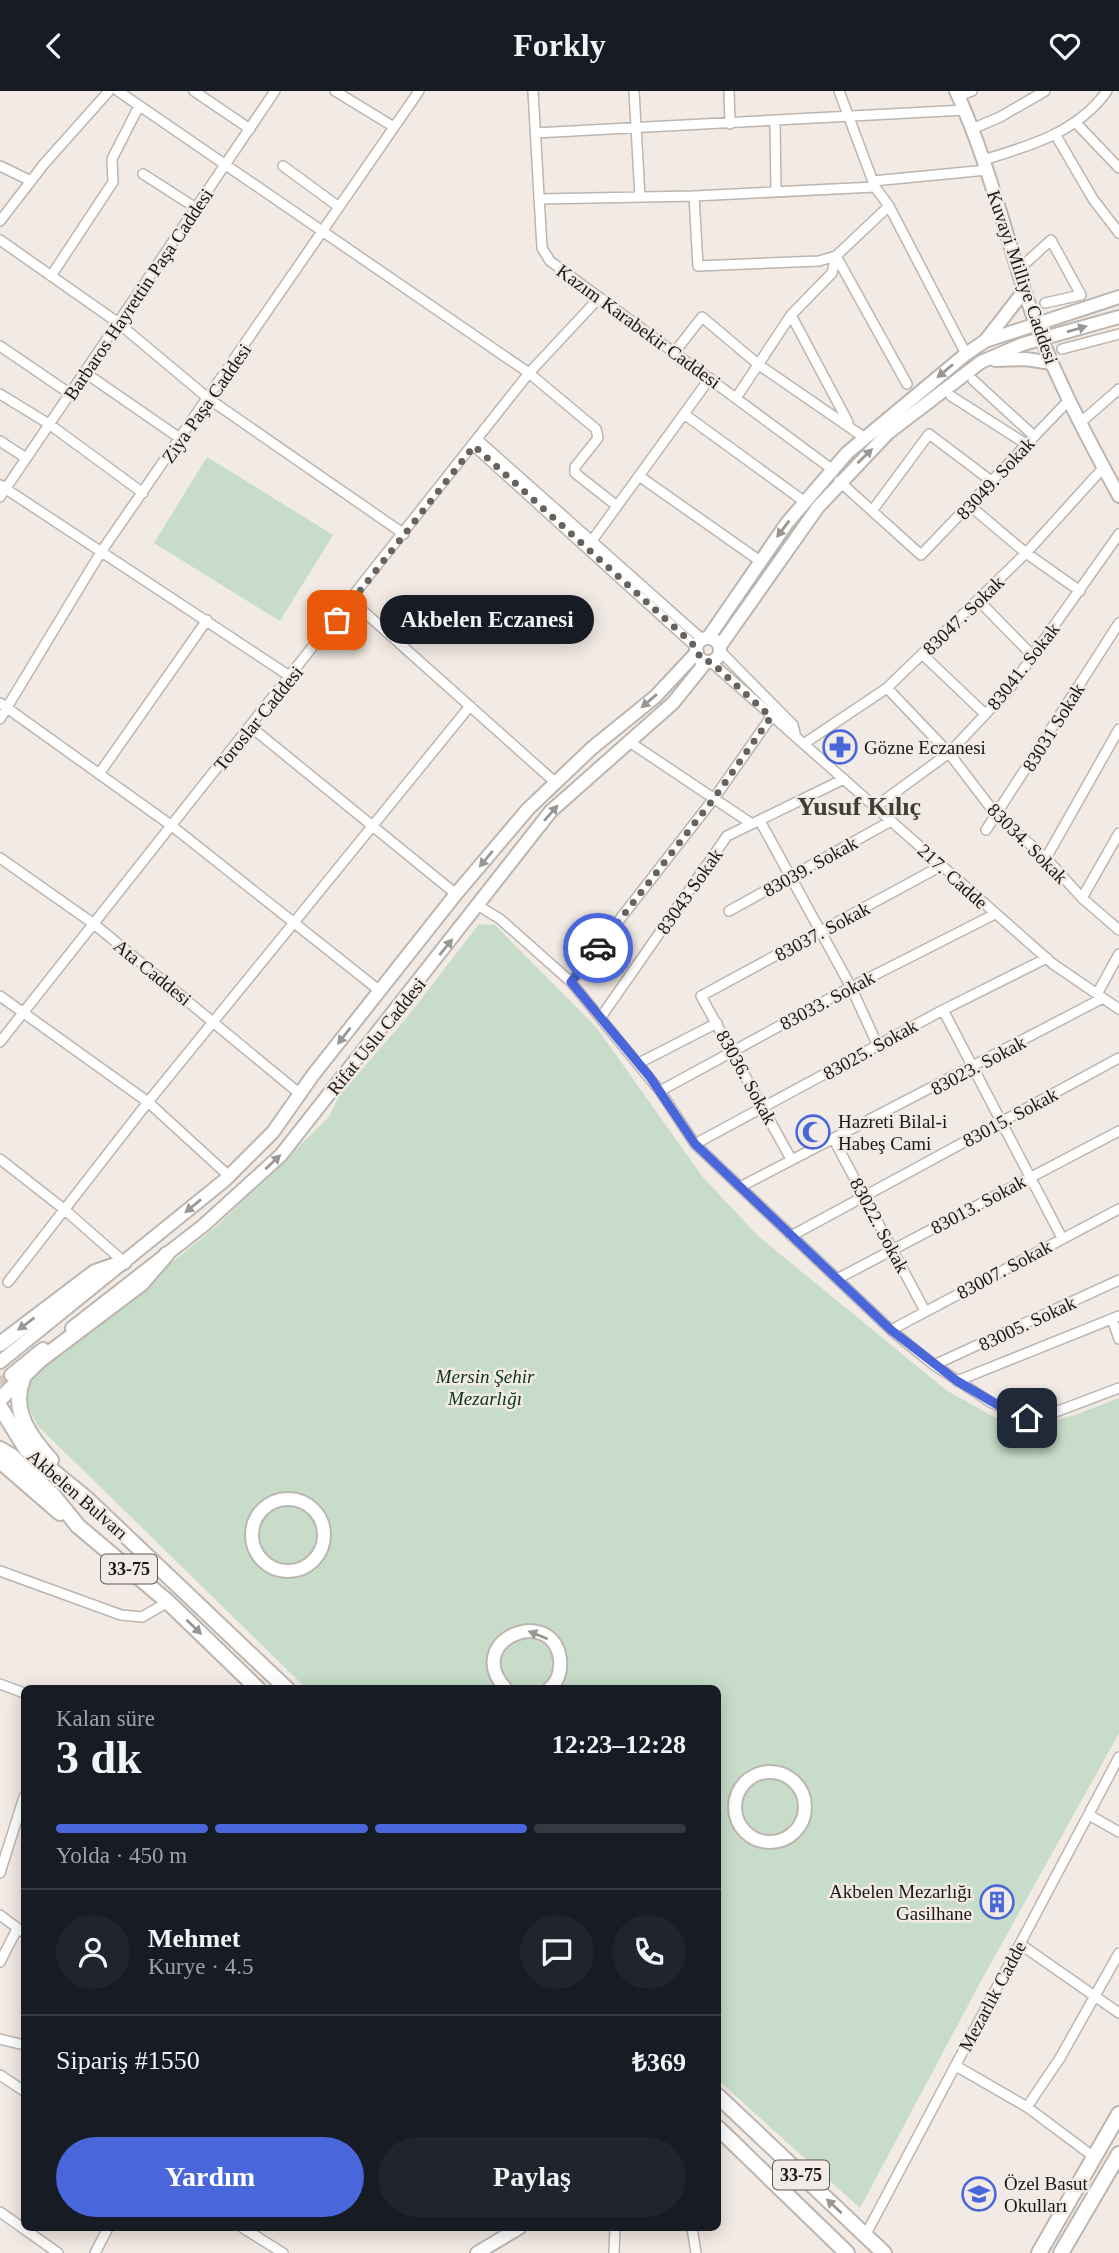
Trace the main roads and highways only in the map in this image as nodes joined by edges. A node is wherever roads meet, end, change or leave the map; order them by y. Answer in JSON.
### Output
{"nodes":[{"id":1,"x":957,"y":93,"type":"edge"},
{"id":2,"x":1024,"y":291,"type":"junction"},
{"id":3,"x":1119,"y":297,"type":"edge"},
{"id":4,"x":1119,"y":317,"type":"edge"},
{"id":5,"x":1036,"y":324,"type":"junction"},
{"id":6,"x":1042,"y":339,"type":"junction"},
{"id":7,"x":985,"y":341,"type":"junction"},
{"id":8,"x":981,"y":362,"type":"junction"},
{"id":9,"x":1051,"y":363,"type":"junction"},
{"id":10,"x":836,"y":475,"type":"junction"},
{"id":11,"x":1119,"y":496,"type":"edge"},
{"id":12,"x":704,"y":650,"type":"junction"},
{"id":13,"x":167,"y":1254,"type":"joint"},
{"id":14,"x":124,"y":1262,"type":"junction"},
{"id":15,"x":0,"y":1343,"type":"edge"},
{"id":16,"x":0,"y":1362,"type":"tunnel mouth"},
{"id":17,"x":18,"y":1375,"type":"junction"},
{"id":18,"x":0,"y":1399,"type":"edge"},
{"id":19,"x":0,"y":1408,"type":"edge"},
{"id":20,"x":0,"y":1449,"type":"edge"},
{"id":21,"x":0,"y":1461,"type":"edge"},
{"id":22,"x":87,"y":1499,"type":"junction"},
{"id":23,"x":78,"y":1526,"type":"junction"},
{"id":24,"x":252,"y":1538,"type":"joint"},
{"id":25,"x":254,"y":1685,"type":"edge"},
{"id":26,"x":283,"y":1685,"type":"edge"},
{"id":27,"x":503,"y":1685,"type":"edge"},
{"id":28,"x":553,"y":1685,"type":"edge"},
{"id":29,"x":751,"y":1837,"type":"joint"},
{"id":30,"x":721,"y":2099,"type":"edge"},
{"id":31,"x":1119,"y":2114,"type":"edge"},
{"id":32,"x":721,"y":2131,"type":"edge"},
{"id":33,"x":1119,"y":2154,"type":"edge"},
{"id":34,"x":514,"y":2231,"type":"edge"},
{"id":35,"x":477,"y":2253,"type":"edge"},
{"id":36,"x":847,"y":2253,"type":"edge"},
{"id":37,"x":884,"y":2253,"type":"edge"},
{"id":38,"x":1039,"y":2253,"type":"edge"},
{"id":39,"x":1061,"y":2253,"type":"edge"}],
"edges":[{"from":1,"to":2,"type":"main road","name":"Kuvayi Milliye Caddesi"},
{"from":2,"to":5,"type":"main road","name":"Kuvayi Milliye Caddesi"},
{"from":2,"to":7,"type":"main road"},
{"from":3,"to":5,"type":"main road"},
{"from":6,"to":4,"type":"main road","one_way":true},
{"from":5,"to":6,"type":"main road","name":"Kuvayi Milliye Caddesi"},
{"from":5,"to":7,"type":"main road"},
{"from":6,"to":8,"type":"main road"},
{"from":6,"to":9,"type":"main road","name":"Kuvayi Milliye Caddesi"},
{"from":7,"to":10,"type":"main road","one_way":true},
{"from":8,"to":9,"type":"main road"},
{"from":10,"to":8,"type":"main road","one_way":true},
{"from":9,"to":11,"type":"main road","name":"Kuvayi Milliye Caddesi"},
{"from":10,"to":12,"type":"main road","one_way":true},
{"from":10,"to":12,"type":"main road"},
{"from":13,"to":12,"type":"main road","name":"Rifat Uslu Caddesi","one_way":true},
{"from":12,"to":14,"type":"main road","name":"Rifat Uslu Caddesi","one_way":true},
{"from":13,"to":17,"type":"main road"},
{"from":14,"to":15,"type":"main road","one_way":true},
{"from":14,"to":16,"type":"main road","name":"Rifat Uslu Caddesi"},
{"from":17,"to":18,"type":"main road"},
{"from":17,"to":22,"type":"main road","number":"33-75"},
{"from":19,"to":22,"type":"main road","name":"Akbelen Bulvarı","number":"33-75"},
{"from":20,"to":23,"type":"main road","name":"Akbelen Bulvarı","number":"33-75"},
{"from":21,"to":23,"type":"main road","number":"33-75"},
{"from":22,"to":26,"type":"main road","name":"Akbelen Bulvarı","number":"33-75"},
{"from":23,"to":25,"type":"main road","name":"Akbelen Bulvarı","number":"33-75","one_way":true},
{"from":24,"to":24,"type":"main road"},
{"from":28,"to":27,"type":"main road","one_way":true},
{"from":29,"to":29,"type":"main road"},
{"from":37,"to":30,"type":"main road","number":"33-75","one_way":true},
{"from":31,"to":38,"type":"main road"},
{"from":32,"to":36,"type":"main road","number":"33-75"},
{"from":33,"to":39,"type":"main road"},
{"from":34,"to":35,"type":"main road"}]}
